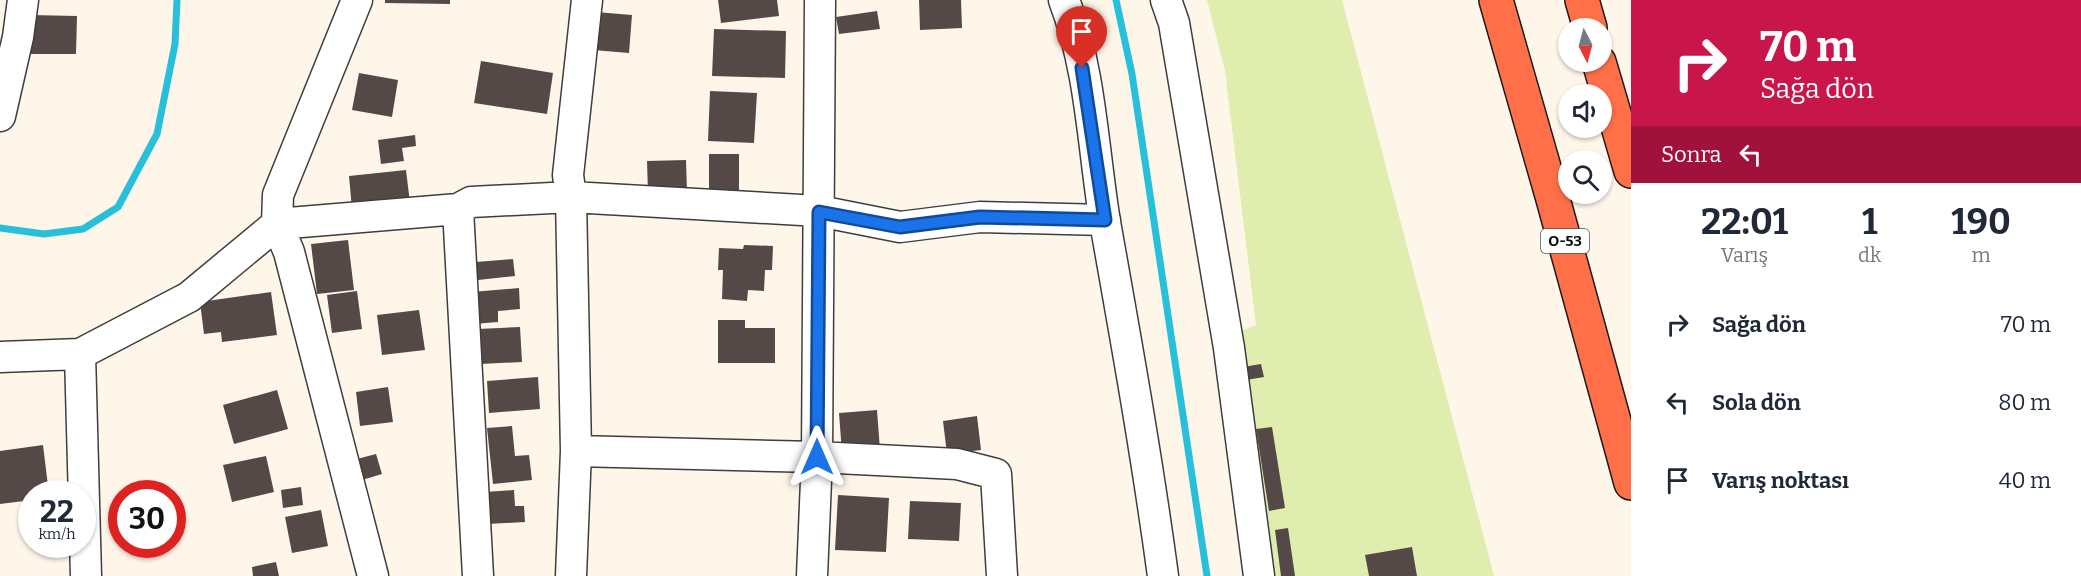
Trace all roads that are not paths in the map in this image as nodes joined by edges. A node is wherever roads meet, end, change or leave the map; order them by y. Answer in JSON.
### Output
{"nodes":[{"id":1,"x":23,"y":0,"type":"edge"},
{"id":2,"x":357,"y":0,"type":"edge"},
{"id":3,"x":587,"y":0,"type":"edge"},
{"id":4,"x":820,"y":0,"type":"edge"},
{"id":5,"x":1064,"y":0,"type":"edge"},
{"id":6,"x":1166,"y":0,"type":"edge"},
{"id":7,"x":1496,"y":0,"type":"edge"},
{"id":8,"x":1582,"y":0,"type":"edge"},
{"id":9,"x":1587,"y":18,"type":"edge"},
{"id":10,"x":1602,"y":72,"type":"edge"},
{"id":11,"x":0,"y":116,"type":"edge"},
{"id":12,"x":1631,"y":171,"type":"edge"},
{"id":13,"x":570,"y":197,"type":"junction"},
{"id":14,"x":458,"y":209,"type":"junction"},
{"id":15,"x":819,"y":212,"type":"junction"},
{"id":16,"x":1105,"y":220,"type":"junction"},
{"id":17,"x":277,"y":224,"type":"junction"},
{"id":18,"x":80,"y":354,"type":"junction"},
{"id":19,"x":0,"y":357,"type":"edge"},
{"id":20,"x":576,"y":451,"type":"junction"},
{"id":21,"x":817,"y":457,"type":"junction"},
{"id":22,"x":1631,"y":483,"type":"edge"},
{"id":23,"x":86,"y":576,"type":"edge"},
{"id":24,"x":373,"y":576,"type":"edge"},
{"id":25,"x":478,"y":576,"type":"edge"},
{"id":26,"x":570,"y":576,"type":"edge"},
{"id":27,"x":812,"y":576,"type":"edge"},
{"id":28,"x":1002,"y":576,"type":"edge"},
{"id":29,"x":1163,"y":576,"type":"edge"},
{"id":30,"x":1259,"y":576,"type":"edge"}],
"edges":[{"from":1,"to":11,"type":"street"},
{"from":2,"to":17,"type":"street"},
{"from":3,"to":13,"type":"street"},
{"from":4,"to":15,"type":"street"},
{"from":5,"to":16,"type":"street"},
{"from":6,"to":30,"type":"street"},
{"from":7,"to":22,"type":"highway","number":"O-53"},
{"from":8,"to":9,"type":"highway"},
{"from":10,"to":12,"type":"highway"},
{"from":13,"to":14,"type":"street"},
{"from":13,"to":15,"type":"street"},
{"from":13,"to":20,"type":"street"},
{"from":14,"to":17,"type":"street"},
{"from":14,"to":25,"type":"street"},
{"from":15,"to":16,"type":"street"},
{"from":15,"to":21,"type":"street"},
{"from":16,"to":29,"type":"street"},
{"from":17,"to":18,"type":"street"},
{"from":17,"to":24,"type":"street"},
{"from":18,"to":19,"type":"street"},
{"from":18,"to":23,"type":"street"},
{"from":20,"to":21,"type":"street"},
{"from":20,"to":26,"type":"street"},
{"from":21,"to":27,"type":"street"},
{"from":21,"to":28,"type":"street"}]}
